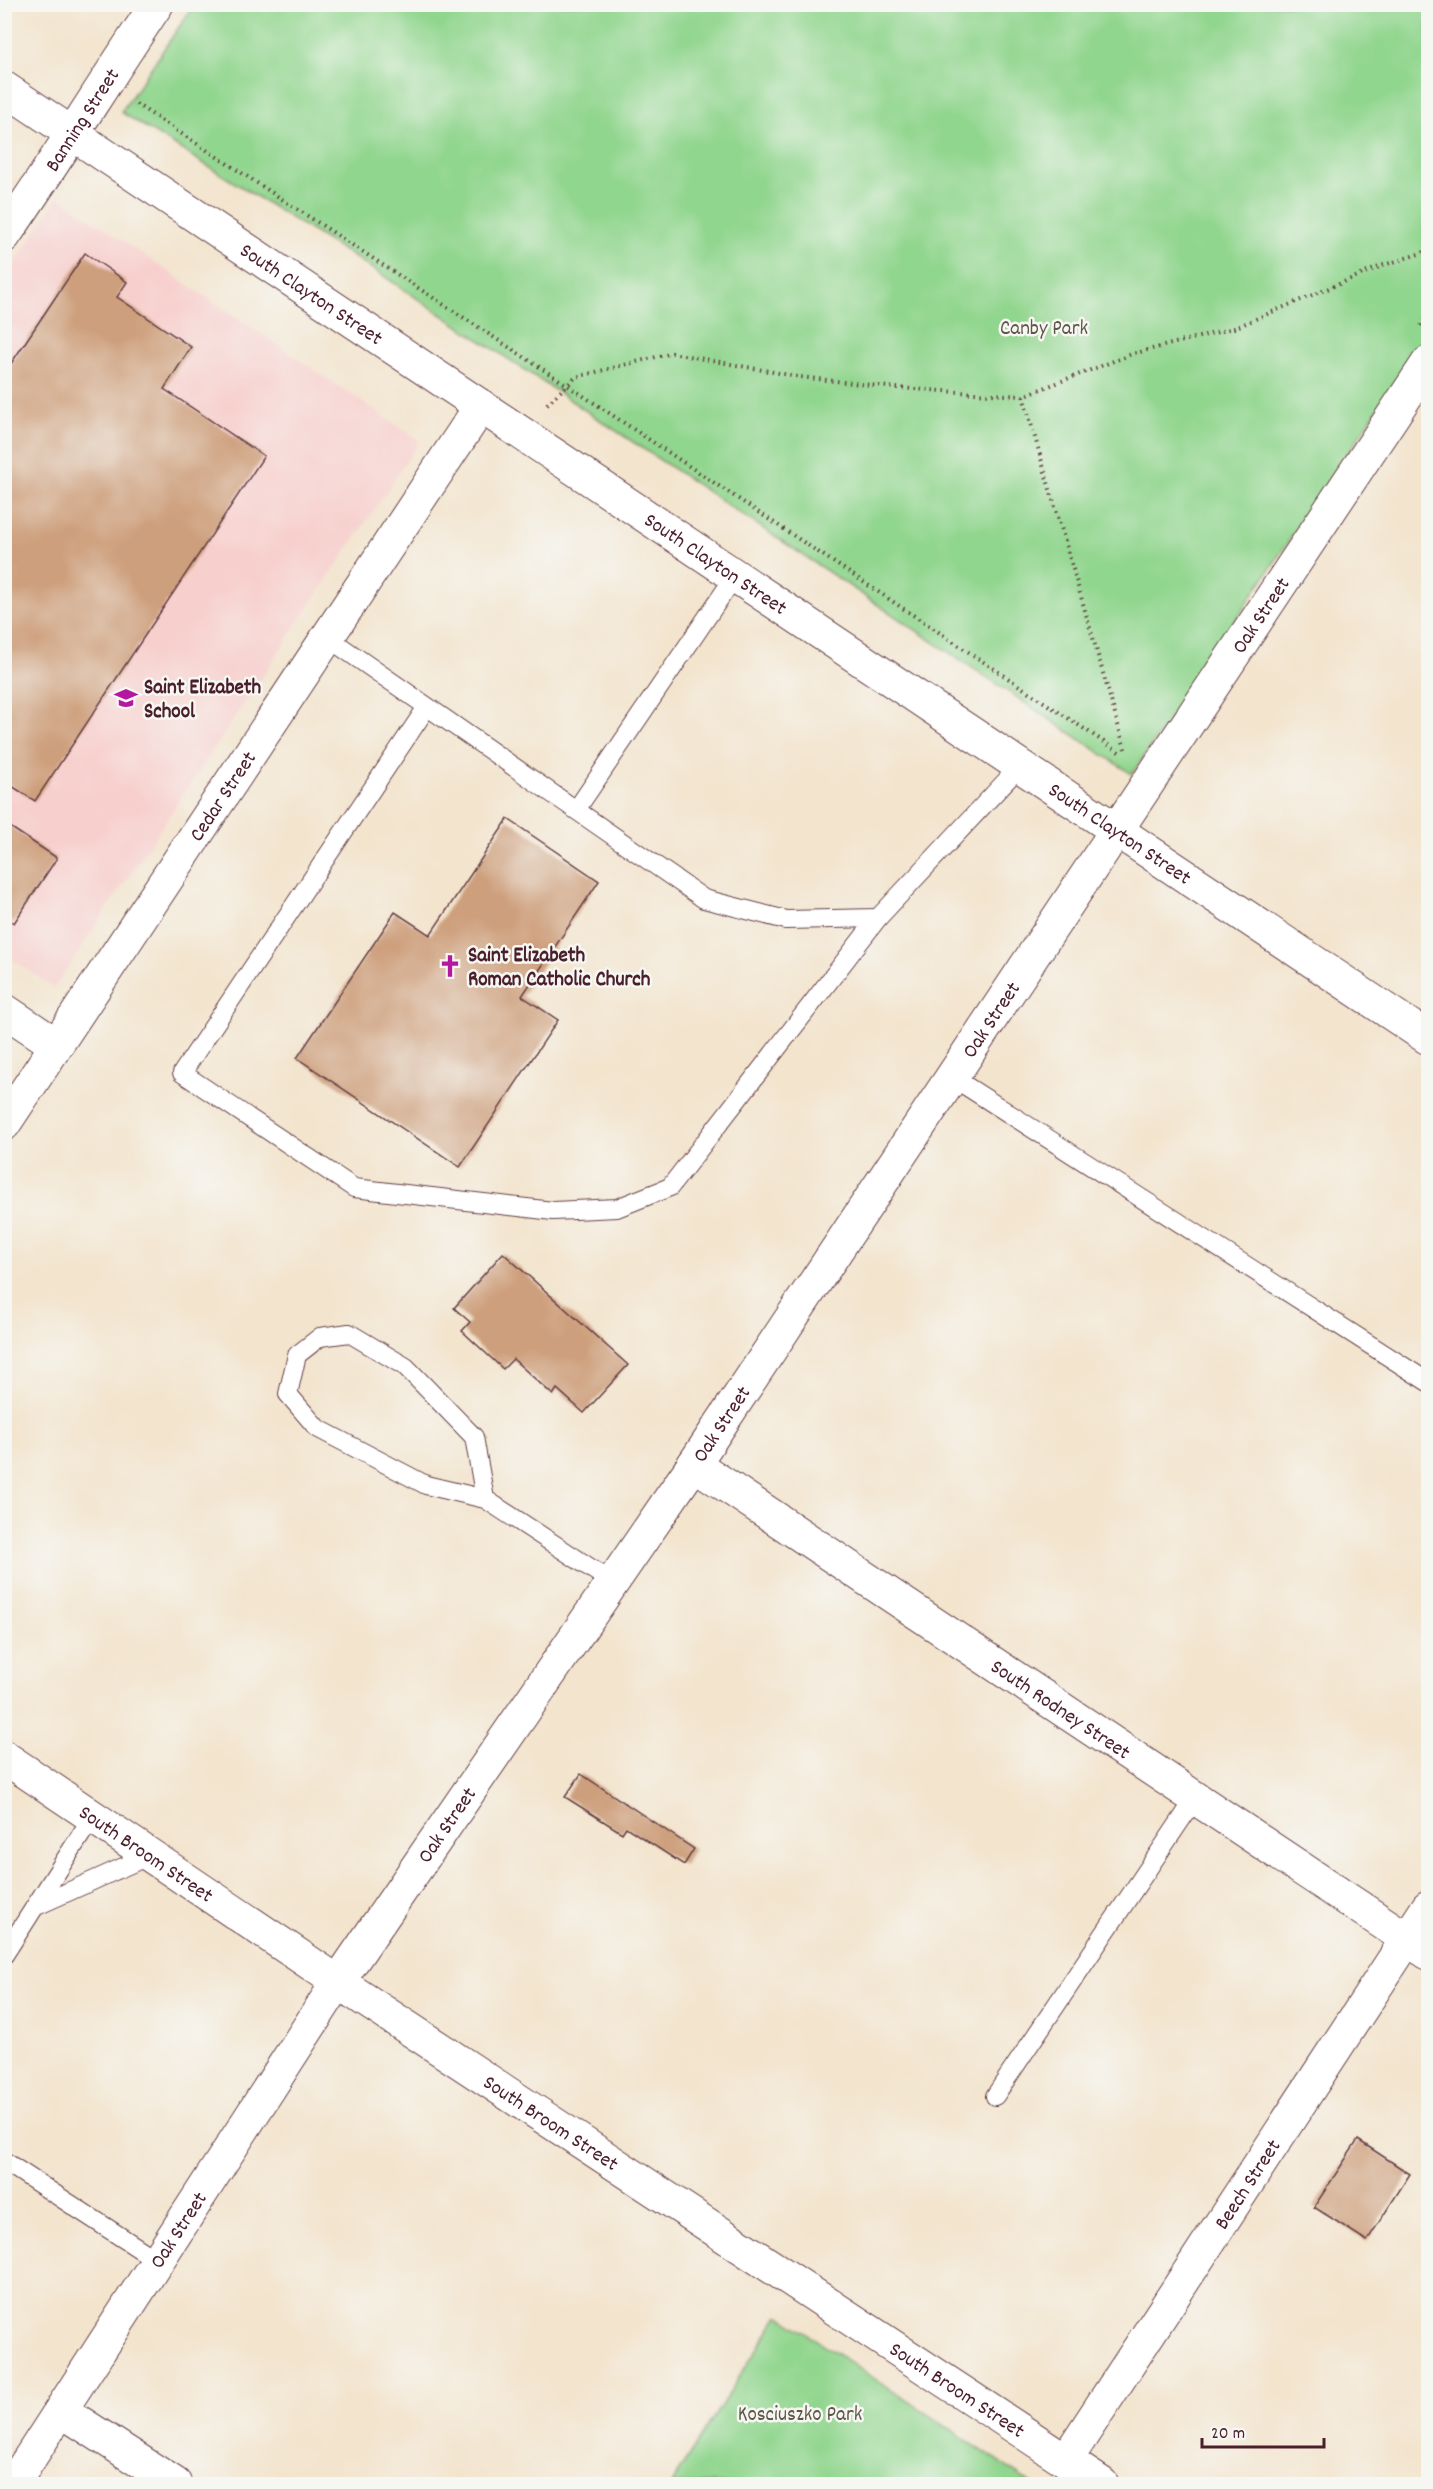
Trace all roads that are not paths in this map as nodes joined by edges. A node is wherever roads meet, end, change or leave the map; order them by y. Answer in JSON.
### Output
{"nodes":[{"id":1,"x":157,"y":4,"type":"edge"},
{"id":2,"x":4,"y":88,"type":"edge"},
{"id":3,"x":73,"y":135,"type":"junction"},
{"id":4,"x":4,"y":236,"type":"edge"},
{"id":5,"x":1428,"y":363,"type":"edge"},
{"id":6,"x":481,"y":406,"type":"junction"},
{"id":7,"x":735,"y":576,"type":"junction"},
{"id":8,"x":327,"y":637,"type":"junction"},
{"id":9,"x":427,"y":707,"type":"junction"},
{"id":10,"x":1020,"y":766,"type":"junction"},
{"id":11,"x":576,"y":810,"type":"junction"},
{"id":12,"x":1116,"y":830,"type":"junction"},
{"id":13,"x":878,"y":918,"type":"junction"},
{"id":14,"x":4,"y":1010,"type":"edge"},
{"id":15,"x":1428,"y":1038,"type":"edge"},
{"id":16,"x":55,"y":1044,"type":"junction"},
{"id":17,"x":952,"y":1077,"type":"junction"},
{"id":18,"x":4,"y":1124,"type":"edge"},
{"id":19,"x":1428,"y":1382,"type":"edge"},
{"id":20,"x":694,"y":1464,"type":"junction"},
{"id":21,"x":485,"y":1499,"type":"junction"},
{"id":22,"x":612,"y":1582,"type":"junction"},
{"id":23,"x":4,"y":1757,"type":"edge"},
{"id":24,"x":1195,"y":1799,"type":"junction"},
{"id":25,"x":93,"y":1816,"type":"junction"},
{"id":26,"x":150,"y":1855,"type":"junction"},
{"id":27,"x":39,"y":1905,"type":"junction"},
{"id":28,"x":1428,"y":1907,"type":"edge"},
{"id":29,"x":1418,"y":1946,"type":"edge"},
{"id":30,"x":4,"y":1955,"type":"edge"},
{"id":31,"x":338,"y":1982,"type":"junction"},
{"id":32,"x":995,"y":2096,"type":"dead end"},
{"id":33,"x":4,"y":2162,"type":"edge"},
{"id":34,"x":158,"y":2261,"type":"junction"},
{"id":35,"x":62,"y":2411,"type":"junction"},
{"id":36,"x":1066,"y":2460,"type":"junction"},
{"id":37,"x":13,"y":2484,"type":"edge"},
{"id":38,"x":175,"y":2484,"type":"edge"},
{"id":39,"x":1102,"y":2484,"type":"edge"}],
"edges":[{"from":1,"to":3,"type":"street","name":"Banning Street"},
{"from":2,"to":3,"type":"street","name":"South Clayton Street"},
{"from":3,"to":4,"type":"street","name":"Banning Street"},
{"from":3,"to":6,"type":"street","name":"South Clayton Street"},
{"from":5,"to":12,"type":"street","name":"Oak Street"},
{"from":6,"to":7,"type":"street","name":"South Clayton Street"},
{"from":6,"to":8,"type":"street","name":"Cedar Street"},
{"from":7,"to":10,"type":"street","name":"South Clayton Street"},
{"from":7,"to":11,"type":"lane"},
{"from":8,"to":9,"type":"lane"},
{"from":8,"to":16,"type":"street","name":"Cedar Street"},
{"from":9,"to":11,"type":"lane"},
{"from":9,"to":13,"type":"lane"},
{"from":10,"to":12,"type":"street","name":"South Clayton Street"},
{"from":10,"to":13,"type":"lane"},
{"from":11,"to":13,"type":"lane"},
{"from":12,"to":15,"type":"street","name":"South Clayton Street"},
{"from":12,"to":17,"type":"street","name":"Oak Street"},
{"from":14,"to":16,"type":"street"},
{"from":16,"to":18,"type":"street","name":"Cedar Street"},
{"from":17,"to":19,"type":"lane"},
{"from":17,"to":20,"type":"street","name":"Oak Street"},
{"from":20,"to":22,"type":"street","name":"Oak Street"},
{"from":20,"to":24,"type":"street","name":"South Rodney Street"},
{"from":21,"to":21,"type":"lane"},
{"from":21,"to":22,"type":"lane"},
{"from":22,"to":31,"type":"street","name":"Oak Street"},
{"from":23,"to":25,"type":"street","name":"South Broom Street"},
{"from":24,"to":29,"type":"street","name":"South Rodney Street"},
{"from":24,"to":32,"type":"lane"},
{"from":25,"to":26,"type":"street","name":"South Broom Street"},
{"from":25,"to":27,"type":"lane"},
{"from":26,"to":27,"type":"lane"},
{"from":26,"to":31,"type":"street","name":"South Broom Street"},
{"from":27,"to":30,"type":"lane"},
{"from":28,"to":29,"type":"street","name":"Beech Street"},
{"from":29,"to":36,"type":"street","name":"Beech Street"},
{"from":31,"to":34,"type":"street","name":"Oak Street"},
{"from":31,"to":36,"type":"street","name":"South Broom Street"},
{"from":33,"to":34,"type":"lane"},
{"from":34,"to":35,"type":"street","name":"Oak Street"},
{"from":35,"to":37,"type":"street","name":"Oak Street"},
{"from":35,"to":38,"type":"street"},
{"from":36,"to":39,"type":"street","name":"South Broom Street"}]}
